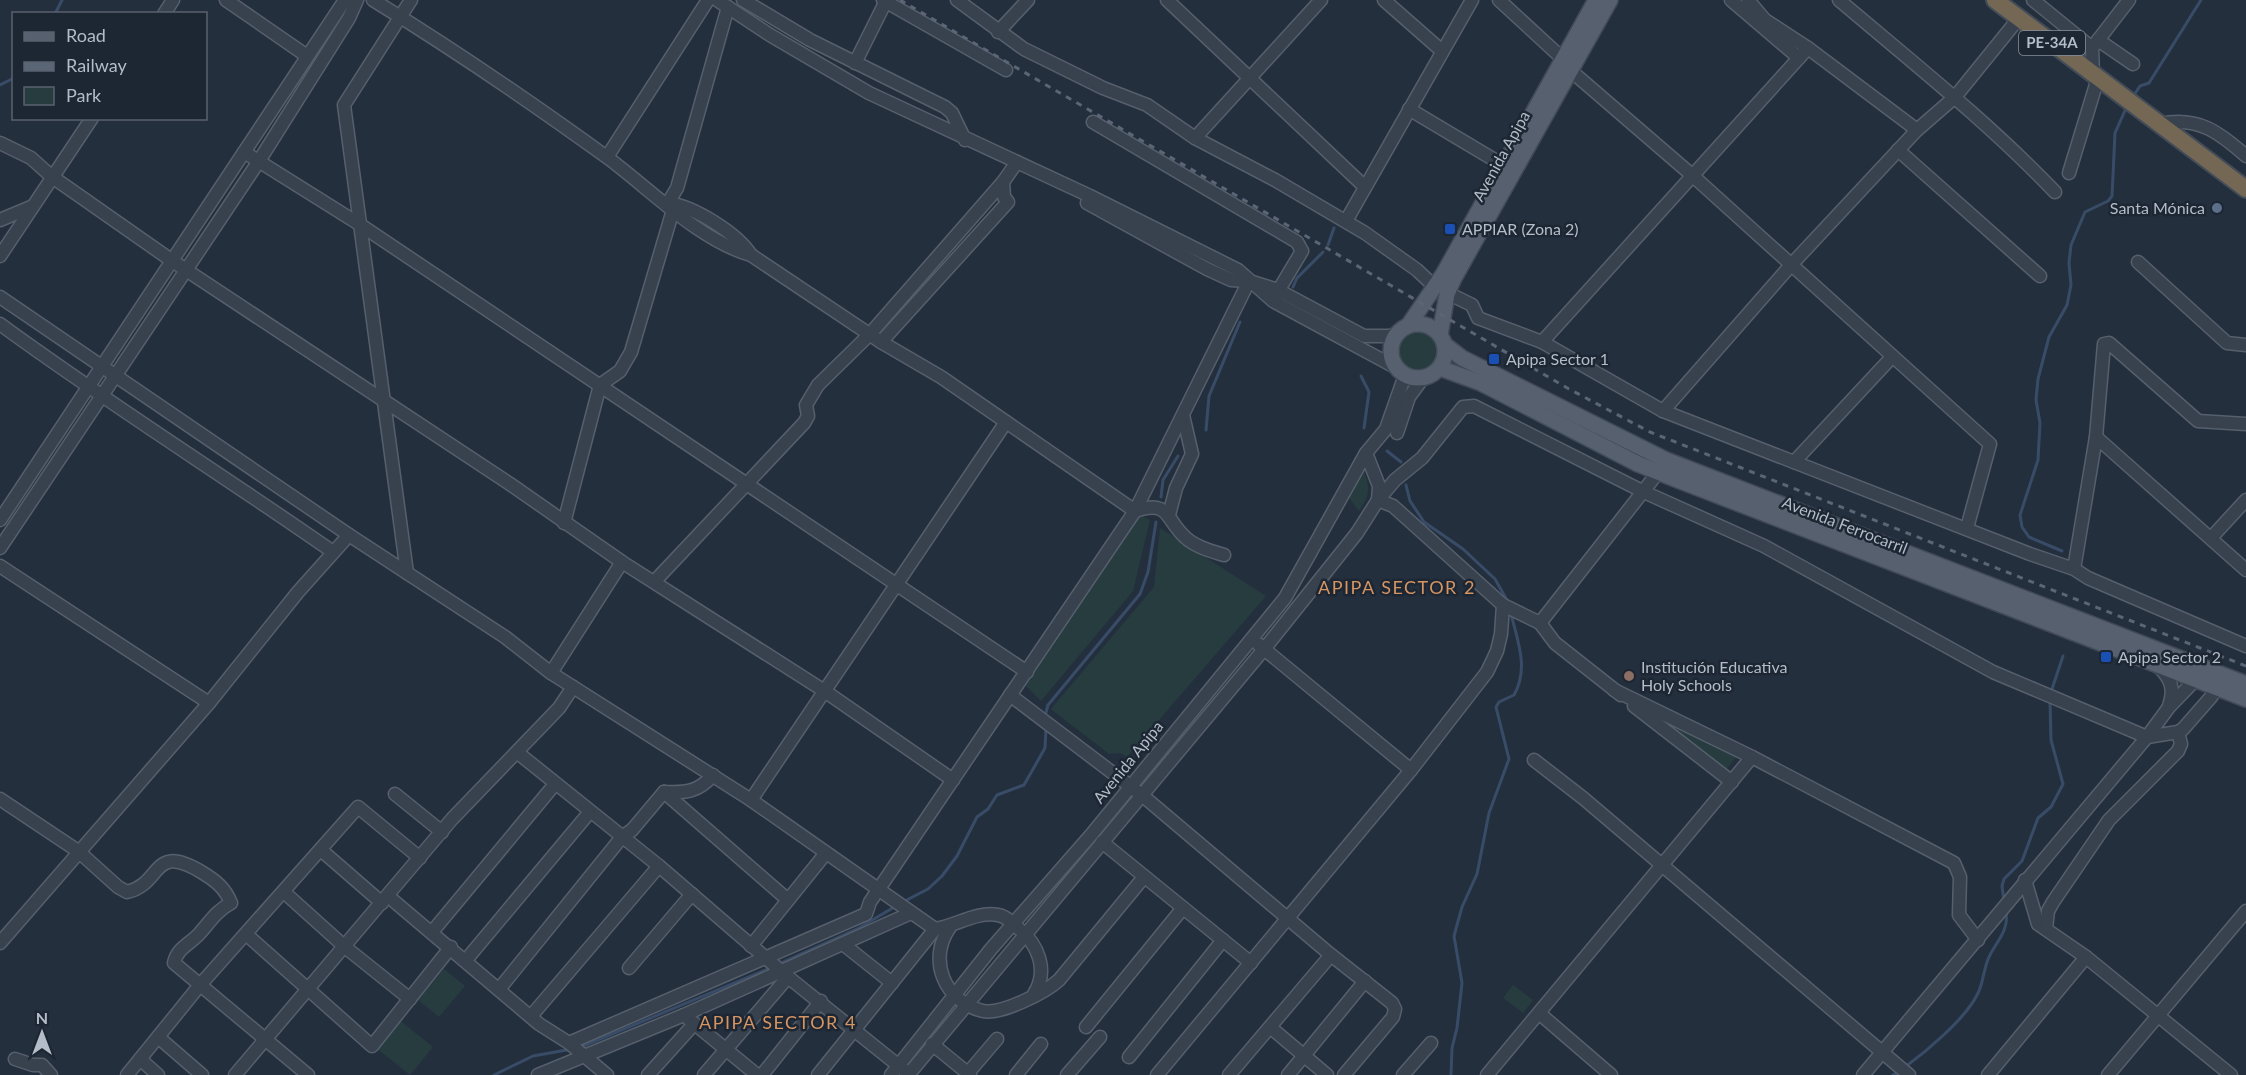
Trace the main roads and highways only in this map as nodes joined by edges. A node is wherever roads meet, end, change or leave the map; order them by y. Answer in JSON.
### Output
{"nodes":[{"id":1,"x":1588,"y":0,"type":"edge"},
{"id":2,"x":1596,"y":0,"type":"edge"},
{"id":3,"x":1610,"y":0,"type":"edge"},
{"id":4,"x":1617,"y":0,"type":"edge"},
{"id":5,"x":1995,"y":0,"type":"edge"},
{"id":6,"x":1580,"y":42,"type":"junction"},
{"id":7,"x":1567,"y":65,"type":"junction"},
{"id":8,"x":2246,"y":189,"type":"edge"},
{"id":9,"x":1441,"y":290,"type":"junction"},
{"id":10,"x":1403,"y":329,"type":"junction"},
{"id":11,"x":1442,"y":340,"type":"junction"},
{"id":12,"x":1440,"y":368,"type":"junction"},
{"id":13,"x":1663,"y":467,"type":"junction"},
{"id":14,"x":2221,"y":682,"type":"junction"},
{"id":15,"x":2246,"y":684,"type":"edge"},
{"id":16,"x":2246,"y":699,"type":"edge"}],
"edges":[{"from":1,"to":6,"type":"main road"},
{"from":2,"to":6,"type":"main road","name":"Avenida Apipa"},
{"from":3,"to":6,"type":"main road","name":"Avenida Apipa"},
{"from":4,"to":6,"type":"main road"},
{"from":5,"to":8,"type":"highway","number":"PE-34A"},
{"from":6,"to":7,"type":"main road","name":"Avenida Apipa"},
{"from":7,"to":9,"type":"main road","name":"Avenida Apipa"},
{"from":7,"to":9,"type":"main road","name":"Avenida Apipa"},
{"from":9,"to":10,"type":"main road","name":"Avenida Apipa"},
{"from":9,"to":11,"type":"main road","name":"Avenida Apipa"},
{"from":10,"to":11,"type":"main road"},
{"from":10,"to":12,"type":"main road"},
{"from":11,"to":12,"type":"main road"},
{"from":11,"to":13,"type":"main road","name":"Avenida Ferrocarril"},
{"from":12,"to":13,"type":"main road","name":"Avenida Ferrocarril"},
{"from":13,"to":14,"type":"main road","name":"Avenida Ferrocarril"},
{"from":13,"to":14,"type":"main road","name":"Avenida Ferrocarril"},
{"from":14,"to":15,"type":"main road","name":"Avenida Ferrocarril"},
{"from":14,"to":16,"type":"main road","name":"Avenida Ferrocarril"}]}
